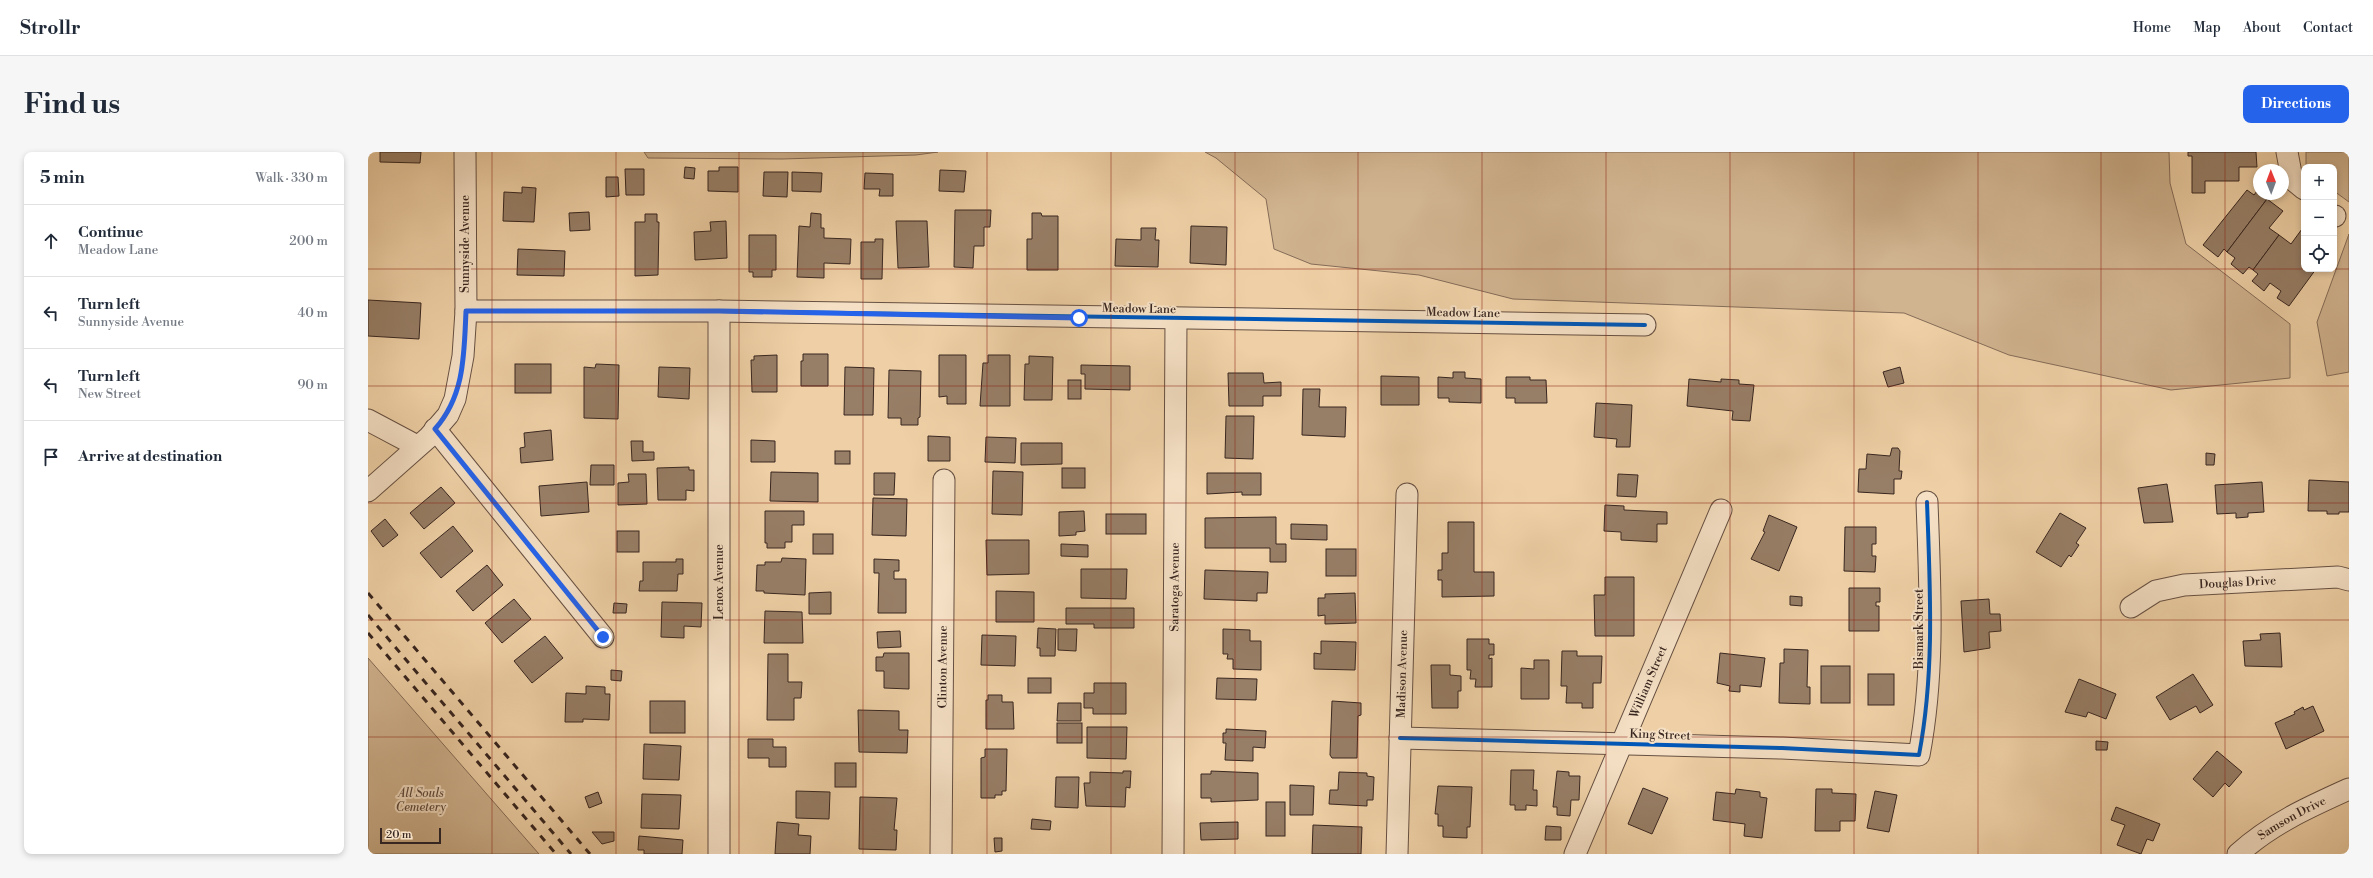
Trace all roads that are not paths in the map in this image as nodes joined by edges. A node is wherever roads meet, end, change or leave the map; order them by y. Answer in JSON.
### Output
{"nodes":[{"id":1,"x":465,"y":152,"type":"edge"},
{"id":2,"x":2286,"y":152,"type":"edge"},
{"id":3,"x":2301,"y":186,"type":"edge"},
{"id":4,"x":466,"y":311,"type":"junction"},
{"id":5,"x":719,"y":311,"type":"junction"},
{"id":6,"x":1176,"y":319,"type":"junction"},
{"id":7,"x":1645,"y":326,"type":"dead end"},
{"id":8,"x":368,"y":420,"type":"edge"},
{"id":9,"x":435,"y":429,"type":"junction"},
{"id":10,"x":417,"y":446,"type":"junction"},
{"id":11,"x":944,"y":480,"type":"dead end"},
{"id":12,"x":368,"y":491,"type":"edge"},
{"id":13,"x":1407,"y":494,"type":"dead end"},
{"id":14,"x":1927,"y":502,"type":"dead end"},
{"id":15,"x":1721,"y":510,"type":"dead end"},
{"id":16,"x":2349,"y":580,"type":"edge"},
{"id":17,"x":2131,"y":607,"type":"dead end"},
{"id":18,"x":603,"y":637,"type":"dead end"},
{"id":19,"x":1400,"y":738,"type":"junction"},
{"id":20,"x":1623,"y":744,"type":"junction"},
{"id":21,"x":1919,"y":755,"type":"joint"},
{"id":22,"x":2349,"y":789,"type":"edge"},
{"id":23,"x":719,"y":854,"type":"edge"},
{"id":24,"x":941,"y":854,"type":"edge"},
{"id":25,"x":1173,"y":854,"type":"edge"},
{"id":26,"x":1397,"y":854,"type":"edge"},
{"id":27,"x":1575,"y":854,"type":"edge"},
{"id":28,"x":2238,"y":854,"type":"edge"}],
"edges":[{"from":1,"to":4,"type":"street","name":"Sunnyside Avenue"},
{"from":2,"to":3,"type":"street"},
{"from":4,"to":5,"type":"street","name":"Meadow Lane"},
{"from":4,"to":9,"type":"street","name":"Sunnyside Avenue"},
{"from":5,"to":6,"type":"street","name":"Meadow Lane"},
{"from":5,"to":23,"type":"street","name":"Lenox Avenue"},
{"from":6,"to":7,"type":"street","name":"Meadow Lane"},
{"from":6,"to":25,"type":"street","name":"Saratoga Avenue"},
{"from":8,"to":10,"type":"street"},
{"from":9,"to":10,"type":"street","name":"Sunnyside Avenue"},
{"from":9,"to":18,"type":"street"},
{"from":10,"to":12,"type":"street","name":"Sunnyside Avenue"},
{"from":11,"to":24,"type":"street","name":"Clinton Avenue"},
{"from":13,"to":19,"type":"street","name":"Madison Avenue"},
{"from":14,"to":21,"type":"street","name":"Bismark Street"},
{"from":15,"to":20,"type":"street","name":"William Street"},
{"from":16,"to":17,"type":"street","name":"Douglas Drive"},
{"from":19,"to":20,"type":"street","name":"King Street"},
{"from":19,"to":26,"type":"street","name":"Madison Avenue"},
{"from":20,"to":21,"type":"street","name":"King Street"},
{"from":20,"to":27,"type":"street","name":"William Street"},
{"from":22,"to":28,"type":"street","name":"Samson Drive"}]}
